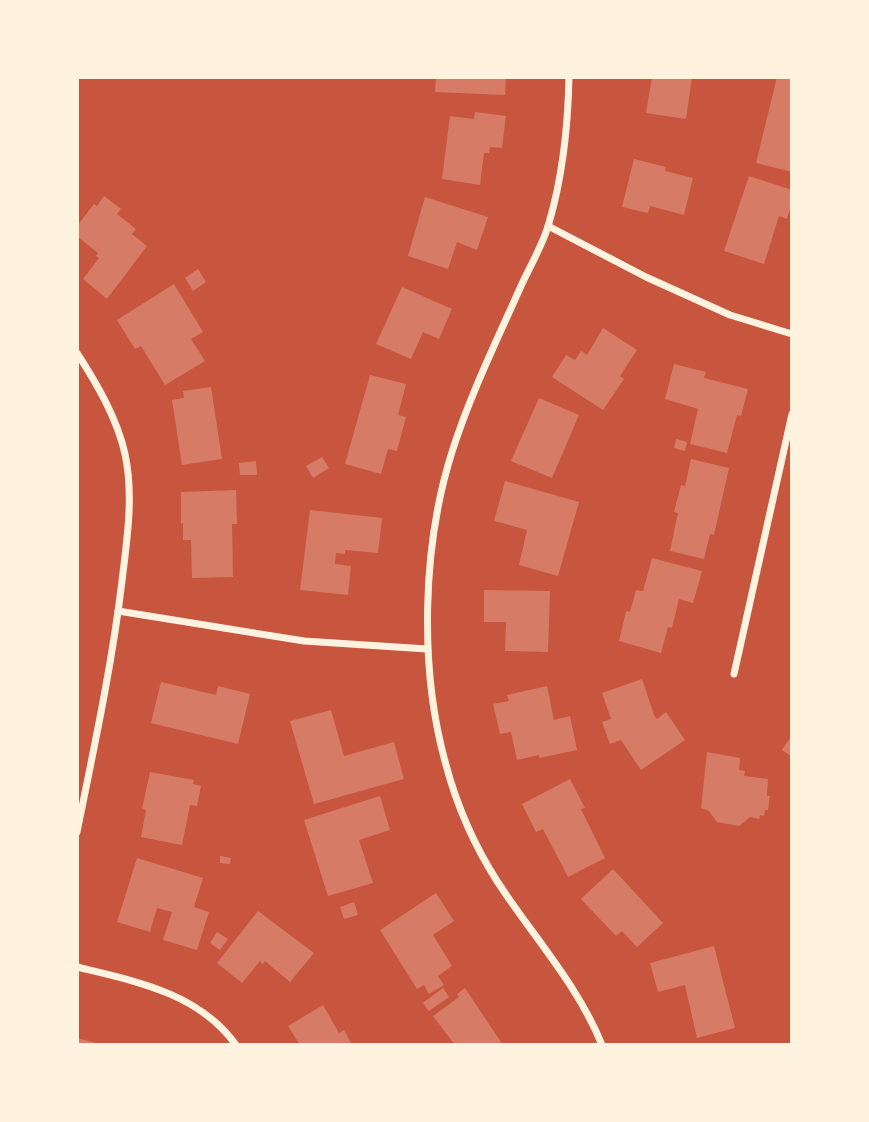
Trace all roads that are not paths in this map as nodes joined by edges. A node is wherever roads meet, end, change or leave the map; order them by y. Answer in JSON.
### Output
{"nodes":[{"id":1,"x":569,"y":77,"type":"edge"},
{"id":2,"x":548,"y":226,"type":"junction"},
{"id":3,"x":792,"y":334,"type":"edge"},
{"id":4,"x":77,"y":353,"type":"edge"},
{"id":5,"x":792,"y":415,"type":"edge"},
{"id":6,"x":118,"y":611,"type":"junction"},
{"id":7,"x":428,"y":649,"type":"junction"},
{"id":8,"x":734,"y":674,"type":"dead end"},
{"id":9,"x":77,"y":832,"type":"edge"},
{"id":10,"x":77,"y":967,"type":"edge"},
{"id":11,"x":236,"y":1045,"type":"edge"},
{"id":12,"x":603,"y":1045,"type":"edge"}],
"edges":[{"from":1,"to":2,"type":"street"},
{"from":2,"to":3,"type":"street"},
{"from":2,"to":7,"type":"street"},
{"from":4,"to":6,"type":"street"},
{"from":5,"to":8,"type":"street"},
{"from":6,"to":7,"type":"street"},
{"from":6,"to":9,"type":"street"},
{"from":7,"to":12,"type":"street"},
{"from":10,"to":11,"type":"street"}]}
